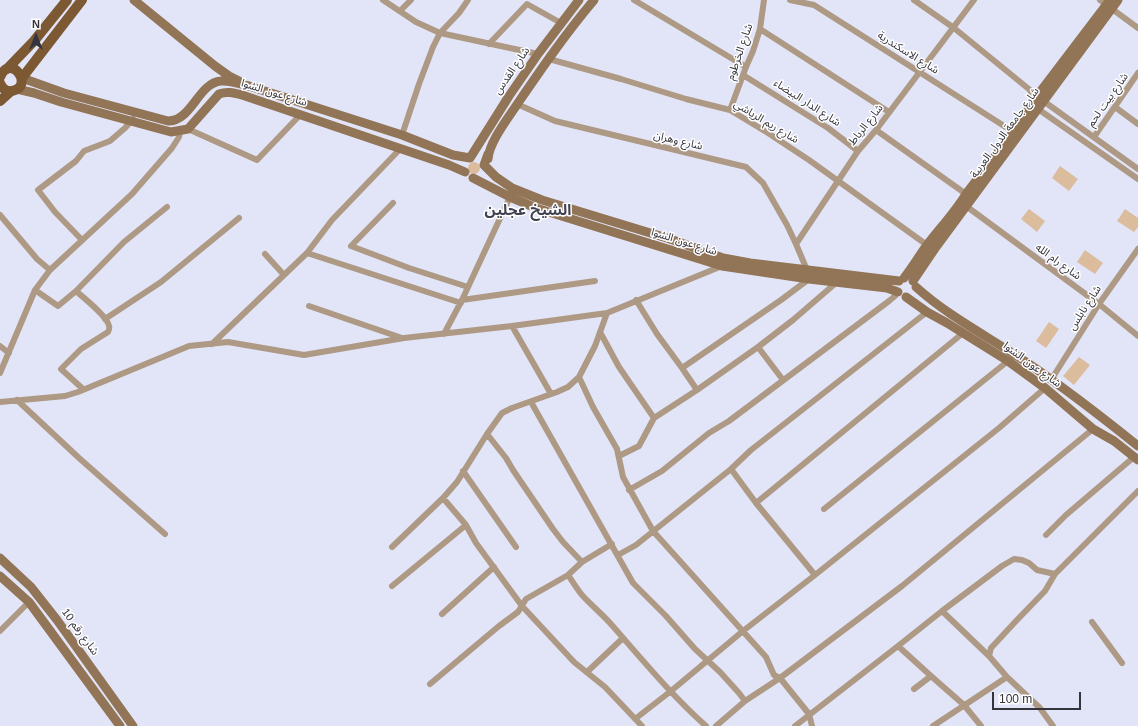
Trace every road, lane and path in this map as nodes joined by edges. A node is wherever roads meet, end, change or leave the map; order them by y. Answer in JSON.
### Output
{"nodes":[{"id":1,"x":66,"y":0,"type":"edge"},
{"id":2,"x":82,"y":0,"type":"edge"},
{"id":3,"x":134,"y":0,"type":"edge"},
{"id":4,"x":383,"y":0,"type":"edge"},
{"id":5,"x":411,"y":0,"type":"edge"},
{"id":6,"x":468,"y":0,"type":"edge"},
{"id":7,"x":579,"y":0,"type":"edge"},
{"id":8,"x":594,"y":0,"type":"edge"},
{"id":9,"x":634,"y":0,"type":"edge"},
{"id":10,"x":764,"y":0,"type":"edge"},
{"id":11,"x":790,"y":0,"type":"edge"},
{"id":12,"x":914,"y":0,"type":"edge"},
{"id":13,"x":974,"y":0,"type":"edge"},
{"id":14,"x":1118,"y":0,"type":"edge"},
{"id":15,"x":1107,"y":4,"type":"edge"},
{"id":16,"x":400,"y":11,"type":"junction"},
{"id":17,"x":561,"y":23,"type":"junction"},
{"id":18,"x":954,"y":28,"type":"junction"},
{"id":19,"x":1138,"y":28,"type":"edge"},
{"id":20,"x":760,"y":29,"type":"junction"},
{"id":21,"x":440,"y":33,"type":"junction"},
{"id":22,"x":489,"y":44,"type":"junction"},
{"id":23,"x":538,"y":54,"type":"junction"},
{"id":24,"x":548,"y":59,"type":"junction"},
{"id":25,"x":215,"y":66,"type":"junction"},
{"id":26,"x":746,"y":66,"type":"junction"},
{"id":27,"x":920,"y":72,"type":"junction"},
{"id":28,"x":4,"y":73,"type":"edge"},
{"id":29,"x":1138,"y":73,"type":"edge"},
{"id":30,"x":743,"y":75,"type":"junction"},
{"id":31,"x":22,"y":78,"type":"junction"},
{"id":32,"x":0,"y":83,"type":"edge"},
{"id":33,"x":209,"y":86,"type":"junction"},
{"id":34,"x":249,"y":86,"type":"junction"},
{"id":35,"x":14,"y":90,"type":"junction"},
{"id":36,"x":1036,"y":100,"type":"junction"},
{"id":37,"x":0,"y":101,"type":"edge"},
{"id":38,"x":518,"y":104,"type":"junction"},
{"id":39,"x":1115,"y":107,"type":"junction"},
{"id":40,"x":730,"y":110,"type":"junction"},
{"id":41,"x":889,"y":112,"type":"junction"},
{"id":42,"x":301,"y":114,"type":"junction"},
{"id":43,"x":134,"y":116,"type":"junction"},
{"id":44,"x":1138,"y":124,"type":"edge"},
{"id":45,"x":184,"y":130,"type":"junction"},
{"id":46,"x":876,"y":130,"type":"junction"},
{"id":47,"x":1012,"y":131,"type":"dead end"},
{"id":48,"x":402,"y":135,"type":"junction"},
{"id":49,"x":1094,"y":138,"type":"junction"},
{"id":50,"x":401,"y":148,"type":"junction"},
{"id":51,"x":477,"y":148,"type":"junction"},
{"id":52,"x":858,"y":151,"type":"junction"},
{"id":53,"x":488,"y":154,"type":"junction"},
{"id":54,"x":458,"y":156,"type":"junction"},
{"id":55,"x":470,"y":158,"type":"junction"},
{"id":56,"x":484,"y":165,"type":"junction"},
{"id":57,"x":1138,"y":169,"type":"edge"},
{"id":58,"x":465,"y":172,"type":"junction"},
{"id":59,"x":491,"y":172,"type":"junction"},
{"id":60,"x":473,"y":178,"type":"junction"},
{"id":61,"x":1138,"y":179,"type":"edge"},
{"id":62,"x":838,"y":182,"type":"junction"},
{"id":63,"x":966,"y":194,"type":"junction"},
{"id":64,"x":510,"y":197,"type":"junction"},
{"id":65,"x":393,"y":204,"type":"dead end"},
{"id":66,"x":966,"y":206,"type":"junction"},
{"id":67,"x":167,"y":207,"type":"dead end"},
{"id":68,"x":0,"y":215,"type":"edge"},
{"id":69,"x":239,"y":218,"type":"dead end"},
{"id":70,"x":82,"y":240,"type":"junction"},
{"id":71,"x":796,"y":244,"type":"junction"},
{"id":72,"x":927,"y":245,"type":"junction"},
{"id":73,"x":1138,"y":250,"type":"edge"},
{"id":74,"x":308,"y":253,"type":"junction"},
{"id":75,"x":266,"y":254,"type":"dead end"},
{"id":76,"x":722,"y":266,"type":"junction"},
{"id":77,"x":50,"y":270,"type":"junction"},
{"id":78,"x":808,"y":274,"type":"junction"},
{"id":79,"x":284,"y":275,"type":"junction"},
{"id":80,"x":596,"y":281,"type":"dead end"},
{"id":81,"x":837,"y":282,"type":"junction"},
{"id":82,"x":908,"y":282,"type":"junction"},
{"id":83,"x":468,"y":287,"type":"junction"},
{"id":84,"x":35,"y":290,"type":"junction"},
{"id":85,"x":76,"y":291,"type":"junction"},
{"id":86,"x":900,"y":295,"type":"junction"},
{"id":87,"x":636,"y":300,"type":"junction"},
{"id":88,"x":461,"y":302,"type":"junction"},
{"id":89,"x":1099,"y":304,"type":"junction"},
{"id":90,"x":309,"y":306,"type":"dead end"},
{"id":91,"x":607,"y":312,"type":"junction"},
{"id":92,"x":927,"y":312,"type":"junction"},
{"id":93,"x":105,"y":319,"type":"junction"},
{"id":94,"x":512,"y":326,"type":"junction"},
{"id":95,"x":600,"y":332,"type":"junction"},
{"id":96,"x":963,"y":333,"type":"junction"},
{"id":97,"x":444,"y":334,"type":"junction"},
{"id":98,"x":1138,"y":336,"type":"edge"},
{"id":99,"x":404,"y":338,"type":"junction"},
{"id":100,"x":212,"y":344,"type":"junction"},
{"id":101,"x":0,"y":346,"type":"edge"},
{"id":102,"x":758,"y":347,"type":"junction"},
{"id":103,"x":9,"y":353,"type":"junction"},
{"id":104,"x":1008,"y":361,"type":"junction"},
{"id":105,"x":682,"y":368,"type":"junction"},
{"id":106,"x":0,"y":373,"type":"edge"},
{"id":107,"x":579,"y":377,"type":"junction"},
{"id":108,"x":783,"y":380,"type":"junction"},
{"id":109,"x":1052,"y":380,"type":"junction"},
{"id":110,"x":1045,"y":388,"type":"junction"},
{"id":111,"x":83,"y":389,"type":"junction"},
{"id":112,"x":697,"y":390,"type":"junction"},
{"id":113,"x":551,"y":394,"type":"junction"},
{"id":114,"x":17,"y":400,"type":"junction"},
{"id":115,"x":0,"y":402,"type":"edge"},
{"id":116,"x":531,"y":402,"type":"junction"},
{"id":117,"x":654,"y":418,"type":"junction"},
{"id":118,"x":1093,"y":429,"type":"junction"},
{"id":119,"x":487,"y":434,"type":"junction"},
{"id":120,"x":1138,"y":446,"type":"edge"},
{"id":121,"x":619,"y":456,"type":"junction"},
{"id":122,"x":1136,"y":458,"type":"edge"},
{"id":123,"x":731,"y":469,"type":"junction"},
{"id":124,"x":463,"y":472,"type":"junction"},
{"id":125,"x":629,"y":490,"type":"junction"},
{"id":126,"x":1138,"y":491,"type":"edge"},
{"id":127,"x":443,"y":498,"type":"junction"},
{"id":128,"x":756,"y":503,"type":"junction"},
{"id":129,"x":824,"y":509,"type":"dead end"},
{"id":130,"x":466,"y":525,"type":"junction"},
{"id":131,"x":653,"y":531,"type":"junction"},
{"id":132,"x":165,"y":534,"type":"dead end"},
{"id":133,"x":1046,"y":535,"type":"dead end"},
{"id":134,"x":612,"y":544,"type":"junction"},
{"id":135,"x":392,"y":547,"type":"dead end"},
{"id":136,"x":516,"y":547,"type":"dead end"},
{"id":137,"x":618,"y":555,"type":"junction"},
{"id":138,"x":0,"y":558,"type":"edge"},
{"id":139,"x":582,"y":562,"type":"junction"},
{"id":140,"x":494,"y":567,"type":"junction"},
{"id":141,"x":1056,"y":574,"type":"junction"},
{"id":142,"x":568,"y":575,"type":"junction"},
{"id":143,"x":815,"y":575,"type":"junction"},
{"id":144,"x":0,"y":576,"type":"edge"},
{"id":145,"x":392,"y":586,"type":"dead end"},
{"id":146,"x":29,"y":602,"type":"junction"},
{"id":147,"x":522,"y":606,"type":"junction"},
{"id":148,"x":942,"y":611,"type":"junction"},
{"id":149,"x":442,"y":614,"type":"dead end"},
{"id":150,"x":1092,"y":622,"type":"dead end"},
{"id":151,"x":0,"y":630,"type":"edge"},
{"id":152,"x":743,"y":631,"type":"junction"},
{"id":153,"x":623,"y":638,"type":"junction"},
{"id":154,"x":898,"y":646,"type":"junction"},
{"id":155,"x":989,"y":656,"type":"junction"},
{"id":156,"x":708,"y":661,"type":"junction"},
{"id":157,"x":1122,"y":663,"type":"dead end"},
{"id":158,"x":587,"y":672,"type":"junction"},
{"id":159,"x":930,"y":676,"type":"junction"},
{"id":160,"x":1007,"y":677,"type":"junction"},
{"id":161,"x":780,"y":678,"type":"junction"},
{"id":162,"x":430,"y":684,"type":"dead end"},
{"id":163,"x":914,"y":688,"type":"dead end"},
{"id":164,"x":671,"y":691,"type":"junction"},
{"id":165,"x":745,"y":701,"type":"junction"},
{"id":166,"x":964,"y":705,"type":"junction"},
{"id":167,"x":809,"y":714,"type":"junction"},
{"id":168,"x":635,"y":719,"type":"junction"},
{"id":169,"x":120,"y":726,"type":"edge"},
{"id":170,"x":133,"y":726,"type":"edge"},
{"id":171,"x":642,"y":726,"type":"edge"},
{"id":172,"x":706,"y":726,"type":"edge"},
{"id":173,"x":716,"y":726,"type":"edge"},
{"id":174,"x":795,"y":726,"type":"edge"},
{"id":175,"x":812,"y":726,"type":"edge"},
{"id":176,"x":932,"y":726,"type":"edge"},
{"id":177,"x":981,"y":726,"type":"edge"},
{"id":178,"x":1052,"y":726,"type":"edge"}],
"edges":[{"from":1,"to":28,"type":"main road"},
{"from":2,"to":31,"type":"main road"},
{"from":3,"to":25,"type":"main road","name":"شارع عون الشوا"},
{"from":4,"to":16,"type":"street"},
{"from":5,"to":16,"type":"street"},
{"from":6,"to":21,"type":"street"},
{"from":7,"to":17,"type":"main road","name":"شارع القدس"},
{"from":8,"to":24,"type":"main road"},
{"from":9,"to":26,"type":"street"},
{"from":10,"to":20,"type":"street","name":"شارع الخرطوم"},
{"from":11,"to":27,"type":"street","name":"شارع الاسكندرية"},
{"from":12,"to":18,"type":"street"},
{"from":13,"to":18,"type":"street","name":"شارع الرباط"},
{"from":14,"to":15,"type":"main road","name":"شارع جامعة الدول العربية"},
{"from":15,"to":19,"type":"street"},
{"from":15,"to":36,"type":"main road","name":"شارع جامعة الدول العربية"},
{"from":16,"to":21,"type":"street"},
{"from":17,"to":22,"type":"street"},
{"from":17,"to":23,"type":"main road","name":"شارع القدس"},
{"from":18,"to":27,"type":"street","name":"شارع الرباط"},
{"from":18,"to":36,"type":"street"},
{"from":20,"to":26,"type":"street","name":"شارع الخرطوم"},
{"from":20,"to":41,"type":"street"},
{"from":21,"to":22,"type":"street"},
{"from":21,"to":48,"type":"street"},
{"from":22,"to":23,"type":"street"},
{"from":23,"to":51,"type":"main road","name":"شارع القدس"},
{"from":24,"to":38,"type":"main road"},
{"from":24,"to":40,"type":"street","name":"شارع ريم الرياشي"},
{"from":25,"to":33,"type":"main road"},
{"from":25,"to":34,"type":"main road","name":"شارع عون الشوا"},
{"from":26,"to":30,"type":"street","name":"شارع الخرطوم"},
{"from":27,"to":41,"type":"street","name":"شارع الرباط"},
{"from":27,"to":47,"type":"street","name":"شارع الاسكندرية"},
{"from":28,"to":31,"type":"main road"},
{"from":29,"to":39,"type":"street","name":"شارع بيت لحم"},
{"from":30,"to":40,"type":"street","name":"شارع الخرطوم"},
{"from":30,"to":52,"type":"street","name":"شارع الدار البيضاء"},
{"from":31,"to":35,"type":"main road"},
{"from":31,"to":43,"type":"main road"},
{"from":32,"to":35,"type":"main road"},
{"from":33,"to":34,"type":"main road","name":"شارع عون الشوا"},
{"from":33,"to":43,"type":"main road"},
{"from":34,"to":48,"type":"main road","name":"شارع عون الشوا"},
{"from":35,"to":37,"type":"main road"},
{"from":35,"to":43,"type":"main road"},
{"from":36,"to":49,"type":"street"},
{"from":36,"to":61,"type":"street"},
{"from":36,"to":63,"type":"main road","name":"شارع جامعة الدول العربية"},
{"from":36,"to":66,"type":"main road","name":"شارع جامعة الدول العربية"},
{"from":38,"to":53,"type":"main road"},
{"from":38,"to":71,"type":"street","name":"شارع وهران"},
{"from":39,"to":44,"type":"street"},
{"from":39,"to":49,"type":"street","name":"شارع بيت لحم"},
{"from":40,"to":62,"type":"street","name":"شارع ريم الرياشي"},
{"from":41,"to":46,"type":"street","name":"شارع الرباط"},
{"from":42,"to":45,"type":"main road","name":"شارع عون الشوا"},
{"from":42,"to":45,"type":"street"},
{"from":42,"to":50,"type":"main road","name":"شارع عون الشوا"},
{"from":43,"to":45,"type":"main road"},
{"from":43,"to":70,"type":"street"},
{"from":45,"to":70,"type":"street"},
{"from":46,"to":52,"type":"street","name":"شارع الرباط"},
{"from":46,"to":63,"type":"street"},
{"from":48,"to":54,"type":"main road","name":"شارع عون الشوا"},
{"from":49,"to":57,"type":"street"},
{"from":50,"to":58,"type":"main road","name":"شارع عون الشوا"},
{"from":50,"to":74,"type":"street"},
{"from":51,"to":54,"type":"main road"},
{"from":51,"to":55,"type":"main road","name":"شارع القدس"},
{"from":52,"to":62,"type":"street","name":"شارع الرباط"},
{"from":53,"to":56,"type":"main road"},
{"from":53,"to":59,"type":"main road"},
{"from":54,"to":55,"type":"main road","name":"شارع عون الشوا"},
{"from":55,"to":56,"type":"main road"},
{"from":55,"to":58,"type":"main road"},
{"from":56,"to":59,"type":"main road","name":"شارع عون الشوا"},
{"from":56,"to":60,"type":"main road"},
{"from":58,"to":60,"type":"main road"},
{"from":59,"to":78,"type":"main road","name":"شارع عون الشوا"},
{"from":60,"to":64,"type":"main road","name":"شارع عون الشوا"},
{"from":62,"to":71,"type":"street","name":"شارع الرباط"},
{"from":62,"to":72,"type":"street","name":"شارع ريم الرياشي"},
{"from":63,"to":72,"type":"main road","name":"شارع جامعة الدول العربية"},
{"from":64,"to":76,"type":"main road","name":"شارع عون الشوا"},
{"from":64,"to":83,"type":"street"},
{"from":65,"to":83,"type":"street"},
{"from":66,"to":82,"type":"main road","name":"شارع جامعة الدول العربية"},
{"from":66,"to":89,"type":"street","name":"شارع رام الله"},
{"from":67,"to":85,"type":"street"},
{"from":68,"to":77,"type":"street"},
{"from":69,"to":93,"type":"street"},
{"from":70,"to":77,"type":"street"},
{"from":71,"to":78,"type":"street"},
{"from":72,"to":82,"type":"main road","name":"شارع جامعة الدول العربية"},
{"from":73,"to":89,"type":"street","name":"شارع نابلس"},
{"from":74,"to":79,"type":"street"},
{"from":74,"to":88,"type":"street"},
{"from":75,"to":79,"type":"street"},
{"from":76,"to":78,"type":"main road","name":"شارع عون الشوا"},
{"from":76,"to":87,"type":"street"},
{"from":77,"to":84,"type":"street"},
{"from":78,"to":81,"type":"main road","name":"شارع عون الشوا"},
{"from":78,"to":82,"type":"main road","name":"شارع عون الشوا"},
{"from":78,"to":105,"type":"street"},
{"from":79,"to":100,"type":"street"},
{"from":80,"to":88,"type":"street"},
{"from":81,"to":86,"type":"main road","name":"شارع عون الشوا"},
{"from":81,"to":102,"type":"street"},
{"from":82,"to":86,"type":"main road"},
{"from":82,"to":86,"type":"main road"},
{"from":82,"to":109,"type":"main road","name":"شارع عون الشوا"},
{"from":83,"to":88,"type":"street"},
{"from":84,"to":85,"type":"street"},
{"from":84,"to":103,"type":"street"},
{"from":85,"to":93,"type":"street"},
{"from":86,"to":92,"type":"main road","name":"شارع عون الشوا"},
{"from":86,"to":108,"type":"street"},
{"from":87,"to":91,"type":"street"},
{"from":87,"to":105,"type":"street"},
{"from":88,"to":97,"type":"street"},
{"from":89,"to":98,"type":"street","name":"شارع رام الله"},
{"from":89,"to":109,"type":"street","name":"شارع نابلس"},
{"from":90,"to":99,"type":"street"},
{"from":91,"to":94,"type":"street"},
{"from":91,"to":95,"type":"street"},
{"from":92,"to":96,"type":"main road","name":"شارع عون الشوا"},
{"from":92,"to":123,"type":"street"},
{"from":93,"to":111,"type":"street"},
{"from":94,"to":97,"type":"street"},
{"from":94,"to":113,"type":"street"},
{"from":95,"to":107,"type":"street"},
{"from":95,"to":117,"type":"street"},
{"from":96,"to":104,"type":"main road","name":"شارع عون الشوا"},
{"from":96,"to":128,"type":"street"},
{"from":97,"to":99,"type":"street"},
{"from":99,"to":100,"type":"street"},
{"from":100,"to":111,"type":"street"},
{"from":101,"to":103,"type":"street"},
{"from":102,"to":108,"type":"street"},
{"from":102,"to":112,"type":"street"},
{"from":103,"to":106,"type":"street"},
{"from":104,"to":110,"type":"main road","name":"شارع عون الشوا"},
{"from":104,"to":129,"type":"street"},
{"from":105,"to":112,"type":"street"},
{"from":107,"to":113,"type":"street"},
{"from":107,"to":121,"type":"street"},
{"from":108,"to":125,"type":"street"},
{"from":109,"to":120,"type":"main road","name":"شارع عون الشوا"},
{"from":110,"to":118,"type":"main road","name":"شارع عون الشوا"},
{"from":110,"to":143,"type":"street"},
{"from":111,"to":114,"type":"street"},
{"from":112,"to":117,"type":"street"},
{"from":113,"to":116,"type":"street"},
{"from":114,"to":115,"type":"street"},
{"from":114,"to":132,"type":"street"},
{"from":116,"to":119,"type":"street"},
{"from":116,"to":134,"type":"street"},
{"from":117,"to":121,"type":"street"},
{"from":118,"to":122,"type":"main road","name":"شارع عون الشوا"},
{"from":118,"to":161,"type":"street"},
{"from":119,"to":124,"type":"street"},
{"from":119,"to":139,"type":"street"},
{"from":121,"to":125,"type":"street"},
{"from":122,"to":133,"type":"street"},
{"from":123,"to":128,"type":"street"},
{"from":123,"to":131,"type":"street"},
{"from":124,"to":127,"type":"street"},
{"from":124,"to":136,"type":"street"},
{"from":125,"to":131,"type":"street"},
{"from":126,"to":141,"type":"street"},
{"from":127,"to":130,"type":"street"},
{"from":127,"to":135,"type":"street"},
{"from":128,"to":143,"type":"street"},
{"from":130,"to":140,"type":"street"},
{"from":130,"to":145,"type":"street"},
{"from":131,"to":137,"type":"street"},
{"from":131,"to":152,"type":"street"},
{"from":134,"to":137,"type":"street"},
{"from":134,"to":139,"type":"street"},
{"from":137,"to":156,"type":"street"},
{"from":138,"to":170,"type":"main road","name":"شارع رقم 10"},
{"from":139,"to":142,"type":"street"},
{"from":140,"to":147,"type":"street"},
{"from":140,"to":149,"type":"street"},
{"from":141,"to":148,"type":"street"},
{"from":141,"to":155,"type":"street"},
{"from":142,"to":147,"type":"street"},
{"from":142,"to":153,"type":"street"},
{"from":143,"to":152,"type":"street"},
{"from":144,"to":146,"type":"main road","name":"شارع رقم 10"},
{"from":146,"to":151,"type":"street"},
{"from":146,"to":169,"type":"main road","name":"شارع رقم 10"},
{"from":147,"to":158,"type":"street"},
{"from":147,"to":162,"type":"street"},
{"from":148,"to":154,"type":"street"},
{"from":148,"to":155,"type":"street"},
{"from":150,"to":157,"type":"street"},
{"from":152,"to":156,"type":"street"},
{"from":152,"to":161,"type":"street"},
{"from":153,"to":158,"type":"street"},
{"from":153,"to":164,"type":"street"},
{"from":154,"to":159,"type":"street"},
{"from":154,"to":167,"type":"street"},
{"from":155,"to":160,"type":"street"},
{"from":156,"to":164,"type":"street"},
{"from":156,"to":165,"type":"street"},
{"from":158,"to":168,"type":"street"},
{"from":159,"to":163,"type":"street"},
{"from":159,"to":166,"type":"street"},
{"from":160,"to":166,"type":"street"},
{"from":160,"to":178,"type":"street"},
{"from":161,"to":165,"type":"street"},
{"from":161,"to":167,"type":"street"},
{"from":164,"to":168,"type":"street"},
{"from":164,"to":172,"type":"street"},
{"from":165,"to":173,"type":"street"},
{"from":166,"to":176,"type":"street"},
{"from":166,"to":177,"type":"street"},
{"from":167,"to":174,"type":"street"},
{"from":167,"to":175,"type":"street"},
{"from":168,"to":171,"type":"street"}]}
